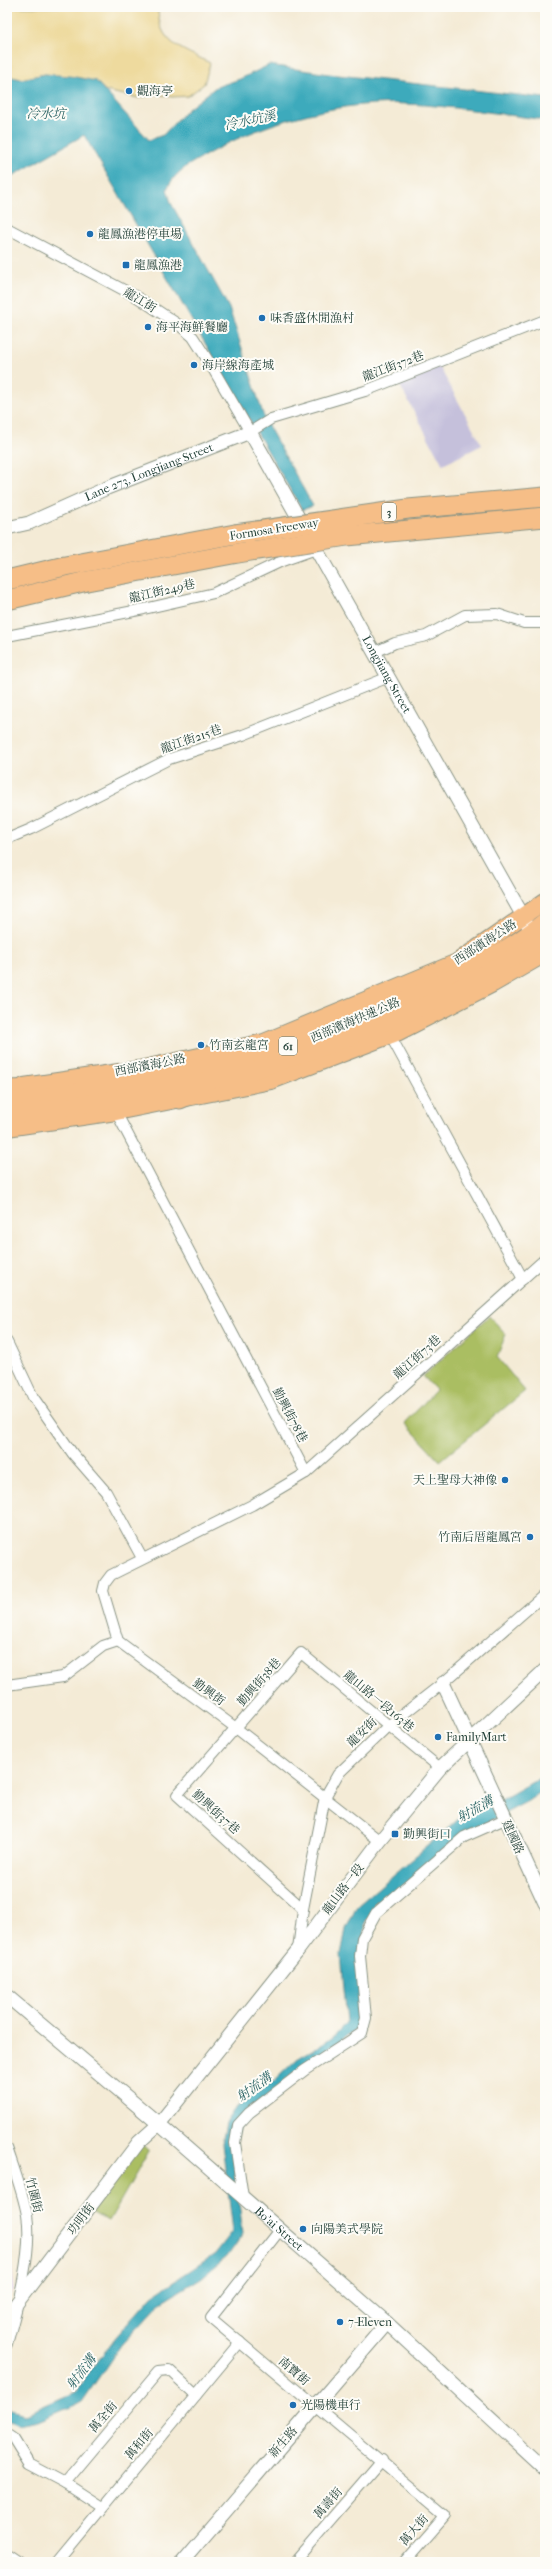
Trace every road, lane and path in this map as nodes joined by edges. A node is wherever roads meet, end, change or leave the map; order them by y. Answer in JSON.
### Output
{"nodes":[{"id":1,"x":7,"y":228,"type":"edge"},
{"id":2,"x":545,"y":320,"type":"edge"},
{"id":3,"x":251,"y":432,"type":"junction"},
{"id":4,"x":545,"y":497,"type":"edge"},
{"id":5,"x":48,"y":512,"type":"junction"},
{"id":6,"x":545,"y":517,"type":"edge"},
{"id":7,"x":7,"y":520,"type":"edge"},
{"id":8,"x":7,"y":528,"type":"edge"},
{"id":9,"x":316,"y":549,"type":"junction"},
{"id":10,"x":7,"y":580,"type":"edge"},
{"id":11,"x":7,"y":600,"type":"edge"},
{"id":12,"x":545,"y":623,"type":"edge"},
{"id":13,"x":7,"y":636,"type":"edge"},
{"id":14,"x":379,"y":651,"type":"junction"},
{"id":15,"x":389,"y":677,"type":"junction"},
{"id":16,"x":7,"y":839,"type":"edge"},
{"id":17,"x":545,"y":901,"type":"edge"},
{"id":18,"x":545,"y":920,"type":"edge"},
{"id":19,"x":538,"y":939,"type":"edge"},
{"id":20,"x":390,"y":1035,"type":"junction"},
{"id":21,"x":255,"y":1070,"type":"junction"},
{"id":22,"x":136,"y":1082,"type":"junction"},
{"id":23,"x":7,"y":1089,"type":"edge"},
{"id":24,"x":180,"y":1100,"type":"junction"},
{"id":25,"x":7,"y":1102,"type":"edge"},
{"id":26,"x":116,"y":1112,"type":"junction"},
{"id":27,"x":7,"y":1116,"type":"edge"},
{"id":28,"x":7,"y":1128,"type":"edge"},
{"id":29,"x":545,"y":1258,"type":"edge"},
{"id":30,"x":523,"y":1279,"type":"junction"},
{"id":31,"x":7,"y":1342,"type":"edge"},
{"id":32,"x":306,"y":1473,"type":"junction"},
{"id":33,"x":142,"y":1558,"type":"junction"},
{"id":34,"x":545,"y":1594,"type":"edge"},
{"id":35,"x":118,"y":1641,"type":"junction"},
{"id":36,"x":301,"y":1653,"type":"joint"},
{"id":37,"x":545,"y":1670,"type":"edge"},
{"id":38,"x":443,"y":1683,"type":"junction"},
{"id":39,"x":7,"y":1685,"type":"edge"},
{"id":40,"x":388,"y":1726,"type":"junction"},
{"id":41,"x":236,"y":1728,"type":"junction"},
{"id":42,"x":469,"y":1743,"type":"junction"},
{"id":43,"x":440,"y":1768,"type":"junction"},
{"id":44,"x":325,"y":1797,"type":"junction"},
{"id":45,"x":504,"y":1818,"type":"junction"},
{"id":46,"x":380,"y":1841,"type":"junction"},
{"id":47,"x":545,"y":1903,"type":"edge"},
{"id":48,"x":303,"y":1909,"type":"junction"},
{"id":49,"x":298,"y":1950,"type":"junction"},
{"id":50,"x":7,"y":1996,"type":"edge"},
{"id":51,"x":159,"y":2124,"type":"junction"},
{"id":52,"x":7,"y":2148,"type":"edge"},
{"id":53,"x":236,"y":2192,"type":"junction"},
{"id":54,"x":280,"y":2230,"type":"junction"},
{"id":55,"x":19,"y":2301,"type":"junction"},
{"id":56,"x":7,"y":2316,"type":"edge"},
{"id":57,"x":387,"y":2323,"type":"junction"},
{"id":58,"x":240,"y":2342,"type":"junction"},
{"id":59,"x":7,"y":2344,"type":"edge"},
{"id":60,"x":196,"y":2395,"type":"junction"},
{"id":61,"x":314,"y":2406,"type":"junction"},
{"id":62,"x":7,"y":2434,"type":"edge"},
{"id":63,"x":382,"y":2460,"type":"junction"},
{"id":64,"x":545,"y":2469,"type":"edge"},
{"id":65,"x":65,"y":2483,"type":"junction"},
{"id":66,"x":102,"y":2507,"type":"junction"},
{"id":67,"x":445,"y":2515,"type":"joint"},
{"id":68,"x":7,"y":2554,"type":"edge"},
{"id":69,"x":20,"y":2562,"type":"edge"},
{"id":70,"x":58,"y":2562,"type":"edge"},
{"id":71,"x":182,"y":2562,"type":"edge"},
{"id":72,"x":294,"y":2562,"type":"edge"},
{"id":73,"x":404,"y":2562,"type":"edge"}],
"edges":[{"from":1,"to":3,"type":"street","name":"龍江街"},
{"from":2,"to":3,"type":"street","name":"龍江街372巷"},
{"from":3,"to":5,"type":"street","name":"Lane 273, Longjiang Street"},
{"from":3,"to":9,"type":"street","name":"Longjiang Street"},
{"from":4,"to":10,"type":"highway","name":"Formosa Freeway","number":"3","bridge":true},
{"from":5,"to":7,"type":"street","name":"Lane 273, Longjiang Street"},
{"from":5,"to":8,"type":"street","name":"Lane 273, Longjiang Street"},
{"from":6,"to":11,"type":"highway","name":"Formosa Freeway","number":"3","bridge":true},
{"from":9,"to":13,"type":"street","name":"龍江街249巷"},
{"from":9,"to":14,"type":"street","name":"Longjiang Street"},
{"from":12,"to":14,"type":"street"},
{"from":14,"to":15,"type":"street","name":"Longjiang Street"},
{"from":15,"to":16,"type":"street","name":"龍江街215巷"},
{"from":15,"to":19,"type":"street","name":"Longjiang Street"},
{"from":17,"to":19,"type":"main road","name":"西部濱海公路","number":"61"},
{"from":18,"to":19,"type":"highway","name":"西部濱海快速公路","number":"61"},
{"from":19,"to":20,"type":"main road","name":"西部濱海公路","number":"61"},
{"from":19,"to":21,"type":"highway","name":"西部濱海快速公路","number":"61"},
{"from":19,"to":22,"type":"highway","name":"西部濱海快速公路","number":"61"},
{"from":19,"to":23,"type":"main road","name":"西部濱海公路","number":"61"},
{"from":20,"to":24,"type":"main road","name":"西部濱海公路","number":"61"},
{"from":20,"to":30,"type":"street"},
{"from":21,"to":24,"type":"highway"},
{"from":21,"to":27,"type":"highway","name":"西部濱海快速公路","number":"61"},
{"from":22,"to":23,"type":"highway"},
{"from":22,"to":25,"type":"highway","name":"西部濱海快速公路","number":"61"},
{"from":24,"to":26,"type":"main road","name":"西部濱海公路","number":"61"},
{"from":26,"to":28,"type":"main road","name":"西部濱海公路","number":"61"},
{"from":26,"to":32,"type":"street","name":"勤興街78巷"},
{"from":29,"to":30,"type":"street","name":"龍江街73巷"},
{"from":30,"to":32,"type":"street","name":"龍江街73巷"},
{"from":31,"to":33,"type":"street"},
{"from":32,"to":33,"type":"street"},
{"from":33,"to":35,"type":"street"},
{"from":34,"to":38,"type":"street","name":"龍安街"},
{"from":35,"to":39,"type":"street"},
{"from":35,"to":41,"type":"street","name":"勤興街"},
{"from":36,"to":40,"type":"street","name":"龍山路一段163巷"},
{"from":36,"to":41,"type":"street","name":"勤興街38巷"},
{"from":37,"to":42,"type":"street","name":"龍山路一段"},
{"from":38,"to":40,"type":"street","name":"龍安街"},
{"from":38,"to":42,"type":"street","name":"建國路"},
{"from":40,"to":43,"type":"street","name":"龍山路一段163巷"},
{"from":40,"to":44,"type":"street","name":"龍安街"},
{"from":41,"to":44,"type":"street","name":"勤興街"},
{"from":41,"to":48,"type":"street","name":"勤興街37巷"},
{"from":42,"to":43,"type":"street","name":"龍山路一段"},
{"from":42,"to":45,"type":"street","name":"建國路"},
{"from":43,"to":46,"type":"street","name":"龍山路一段"},
{"from":44,"to":46,"type":"street","name":"勤興街"},
{"from":44,"to":48,"type":"street","name":"龍安街"},
{"from":45,"to":47,"type":"street","name":"建國路"},
{"from":45,"to":53,"type":"street"},
{"from":46,"to":49,"type":"street","name":"龍山路一段"},
{"from":48,"to":49,"type":"street","name":"龍安街"},
{"from":49,"to":51,"type":"street","name":"龍山路一段"},
{"from":50,"to":51,"type":"street","name":"Bo'ai Street"},
{"from":51,"to":53,"type":"street","name":"Bo'ai Street"},
{"from":51,"to":55,"type":"street","name":"功明街"},
{"from":52,"to":55,"type":"street","name":"竹圍街"},
{"from":53,"to":54,"type":"street","name":"Bo'ai Street"},
{"from":54,"to":57,"type":"street","name":"Bo'ai Street"},
{"from":54,"to":58,"type":"street","name":"南寶街"},
{"from":55,"to":56,"type":"street","name":"功明街"},
{"from":55,"to":59,"type":"street","name":"竹圍街"},
{"from":57,"to":61,"type":"street","name":"新生路"},
{"from":57,"to":64,"type":"street","name":"Bo'ai Street"},
{"from":58,"to":60,"type":"street","name":"萬和街"},
{"from":58,"to":61,"type":"street","name":"南寶街"},
{"from":60,"to":65,"type":"street","name":"萬全街"},
{"from":60,"to":66,"type":"street","name":"萬和街"},
{"from":61,"to":63,"type":"street","name":"南寶街"},
{"from":61,"to":71,"type":"street","name":"新生路"},
{"from":62,"to":65,"type":"street"},
{"from":63,"to":67,"type":"street","name":"南寶街"},
{"from":63,"to":72,"type":"street","name":"萬壽街"},
{"from":65,"to":66,"type":"street"},
{"from":66,"to":70,"type":"street","name":"萬和街"},
{"from":67,"to":73,"type":"street","name":"萬大街"},
{"from":68,"to":69,"type":"street"}]}
